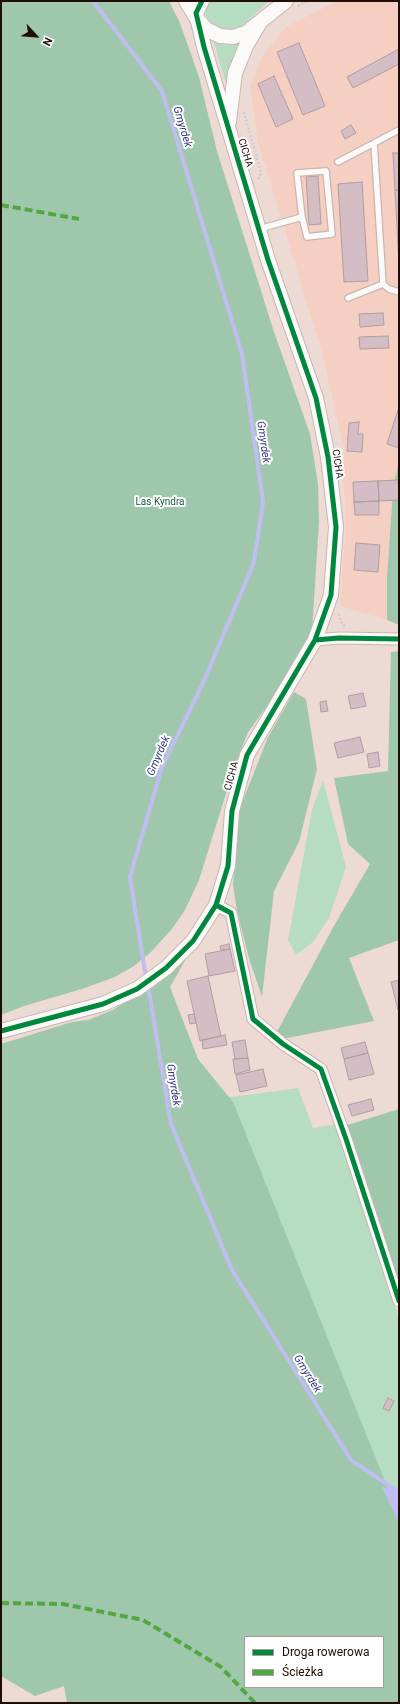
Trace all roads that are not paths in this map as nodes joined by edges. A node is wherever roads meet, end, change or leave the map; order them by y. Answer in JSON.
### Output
{"nodes":[{"id":1,"x":186,"y":1,"type":"edge"},
{"id":2,"x":202,"y":1,"type":"edge"},
{"id":3,"x":286,"y":1,"type":"edge"},
{"id":4,"x":197,"y":19,"type":"junction"},
{"id":5,"x":260,"y":23,"type":"junction"},
{"id":6,"x":229,"y":130,"type":"junction"},
{"id":7,"x":399,"y":130,"type":"edge"},
{"id":8,"x":374,"y":143,"type":"junction"},
{"id":9,"x":338,"y":162,"type":"dead end"},
{"id":10,"x":302,"y":217,"type":"junction"},
{"id":11,"x":259,"y":229,"type":"junction"},
{"id":12,"x":383,"y":284,"type":"junction"},
{"id":13,"x":399,"y":292,"type":"edge"},
{"id":14,"x":348,"y":298,"type":"dead end"},
{"id":15,"x":399,"y":639,"type":"edge"},
{"id":16,"x":315,"y":640,"type":"junction"},
{"id":17,"x":216,"y":905,"type":"junction"},
{"id":18,"x":1,"y":1031,"type":"edge"},
{"id":19,"x":399,"y":1301,"type":"edge"}],
"edges":[{"from":1,"to":4,"type":"street"},
{"from":2,"to":4,"type":"street"},
{"from":3,"to":5,"type":"street"},
{"from":4,"to":5,"type":"street"},
{"from":4,"to":6,"type":"street","name":"CICHA"},
{"from":5,"to":6,"type":"street"},
{"from":6,"to":11,"type":"street","name":"CICHA"},
{"from":7,"to":8,"type":"lane"},
{"from":8,"to":9,"type":"lane"},
{"from":8,"to":12,"type":"lane"},
{"from":10,"to":10,"type":"lane"},
{"from":10,"to":11,"type":"lane"},
{"from":11,"to":16,"type":"street","name":"CICHA"},
{"from":12,"to":13,"type":"lane"},
{"from":12,"to":14,"type":"lane"},
{"from":15,"to":16,"type":"street"},
{"from":16,"to":17,"type":"street","name":"CICHA"},
{"from":17,"to":18,"type":"street","name":"CICHA"},
{"from":17,"to":19,"type":"street"}]}
